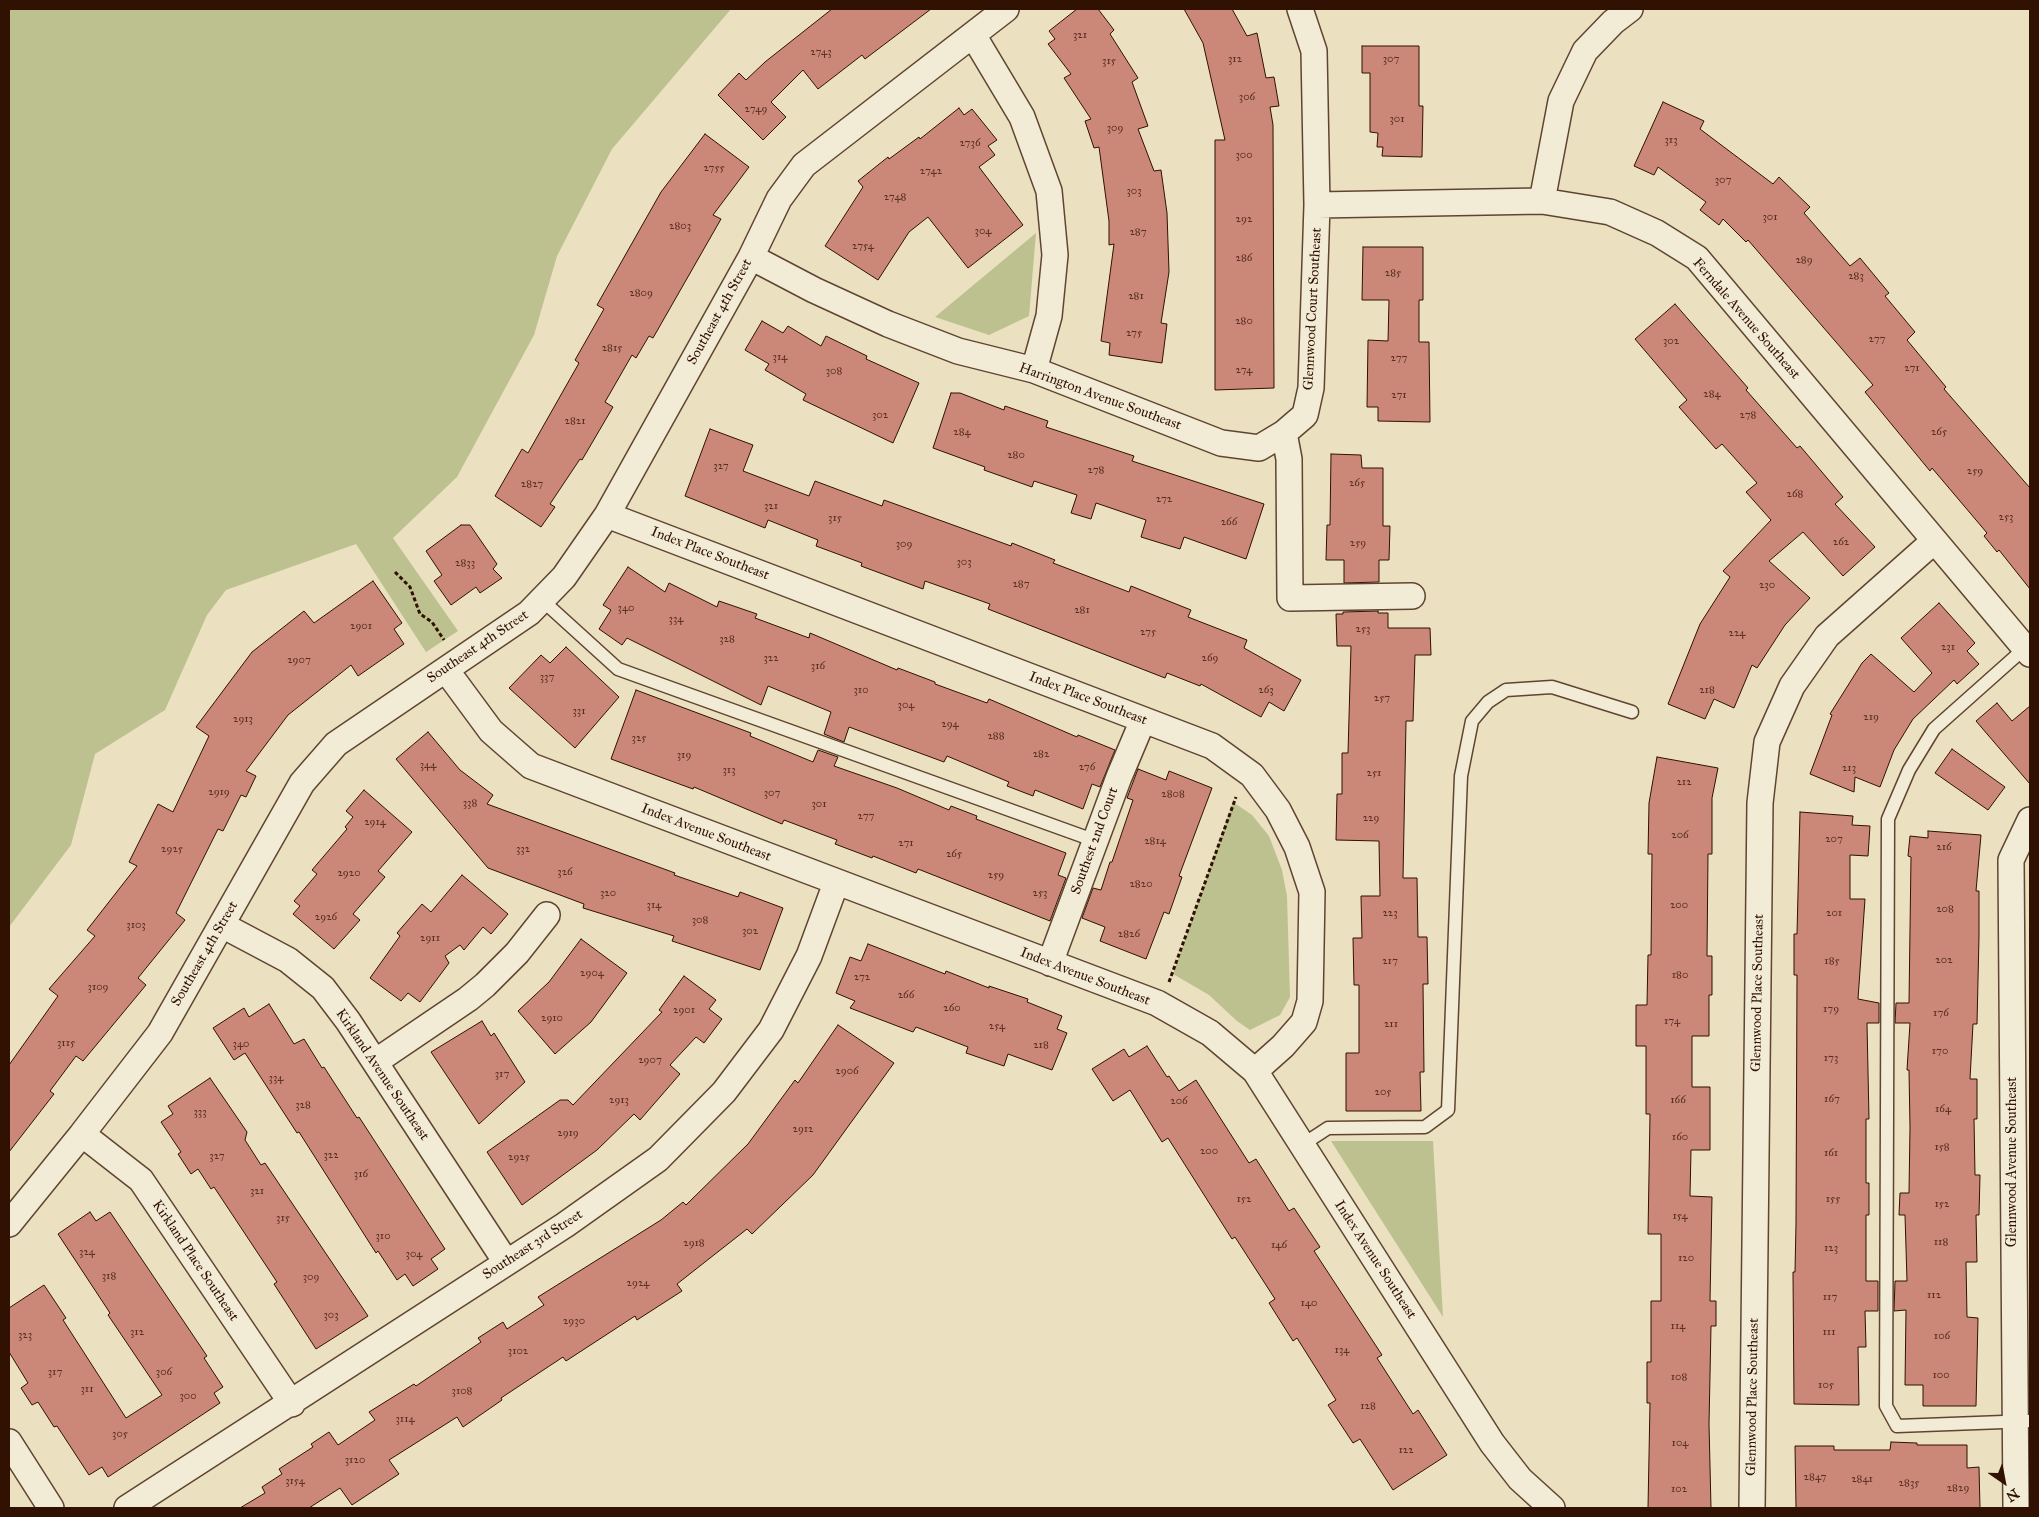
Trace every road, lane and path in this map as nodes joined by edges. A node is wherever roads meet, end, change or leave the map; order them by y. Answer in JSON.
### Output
{"nodes":[{"id":1,"x":1006,"y":9,"type":"edge"},
{"id":2,"x":1300,"y":9,"type":"edge"},
{"id":3,"x":1630,"y":9,"type":"edge"},
{"id":4,"x":973,"y":35,"type":"junction"},
{"id":5,"x":1542,"y":201,"type":"junction"},
{"id":6,"x":1317,"y":205,"type":"junction"},
{"id":7,"x":751,"y":257,"type":"junction"},
{"id":8,"x":1034,"y":370,"type":"junction"},
{"id":9,"x":1284,"y":433,"type":"junction"},
{"id":10,"x":607,"y":515,"type":"junction"},
{"id":11,"x":1934,"y":541,"type":"junction"},
{"id":12,"x":395,"y":572,"type":"dead end"},
{"id":13,"x":1412,"y":596,"type":"dead end"},
{"id":14,"x":542,"y":600,"type":"junction"},
{"id":15,"x":2028,"y":651,"type":"edge"},
{"id":16,"x":451,"y":666,"type":"junction"},
{"id":17,"x":1632,"y":712,"type":"dead end"},
{"id":18,"x":1143,"y":720,"type":"junction"},
{"id":19,"x":1246,"y":771,"type":"junction"},
{"id":20,"x":2030,"y":820,"type":"edge"},
{"id":21,"x":1096,"y":840,"type":"junction"},
{"id":22,"x":836,"y":883,"type":"junction"},
{"id":23,"x":547,"y":916,"type":"dead end"},
{"id":24,"x":222,"y":925,"type":"junction"},
{"id":25,"x":1050,"y":963,"type":"junction"},
{"id":26,"x":1160,"y":1006,"type":"junction"},
{"id":27,"x":375,"y":1062,"type":"junction"},
{"id":28,"x":1255,"y":1072,"type":"junction"},
{"id":29,"x":82,"y":1134,"type":"junction"},
{"id":30,"x":1302,"y":1144,"type":"junction"},
{"id":31,"x":9,"y":1224,"type":"edge"},
{"id":32,"x":506,"y":1262,"type":"junction"},
{"id":33,"x":292,"y":1404,"type":"junction"},
{"id":34,"x":2023,"y":1421,"type":"edge"},
{"id":35,"x":9,"y":1442,"type":"edge"},
{"id":36,"x":1550,"y":1507,"type":"edge"},
{"id":37,"x":51,"y":1508,"type":"edge"},
{"id":38,"x":127,"y":1508,"type":"edge"},
{"id":39,"x":1752,"y":1508,"type":"edge"},
{"id":40,"x":2016,"y":1508,"type":"edge"}],
"edges":[{"from":1,"to":4,"type":"street","name":"Southeast 4th Street"},
{"from":2,"to":6,"type":"street","name":"Glennwood Court Southeast"},
{"from":3,"to":5,"type":"street"},
{"from":4,"to":7,"type":"street","name":"Southeast 4th Street"},
{"from":4,"to":8,"type":"street"},
{"from":5,"to":6,"type":"street","name":"Ferndale Avenue Southeast"},
{"from":5,"to":11,"type":"street","name":"Ferndale Avenue Southeast"},
{"from":6,"to":9,"type":"street","name":"Glennwood Court Southeast"},
{"from":7,"to":8,"type":"street","name":"Harrington Avenue Southeast"},
{"from":7,"to":10,"type":"street","name":"Southeast 4th Street"},
{"from":8,"to":9,"type":"street","name":"Harrington Avenue Southeast"},
{"from":9,"to":13,"type":"street"},
{"from":10,"to":14,"type":"street","name":"Southeast 4th Street"},
{"from":10,"to":18,"type":"street","name":"Index Place Southeast"},
{"from":11,"to":15,"type":"street","name":"Ferndale Avenue Southeast"},
{"from":11,"to":39,"type":"street","name":"Glennwood Place Southeast"},
{"from":12,"to":16,"type":"path"},
{"from":14,"to":16,"type":"street","name":"Southeast 4th Street"},
{"from":14,"to":21,"type":"lane"},
{"from":15,"to":34,"type":"lane"},
{"from":16,"to":22,"type":"street","name":"Index Avenue Southeast"},
{"from":16,"to":24,"type":"street","name":"Southeast 4th Street"},
{"from":17,"to":30,"type":"lane"},
{"from":18,"to":19,"type":"street","name":"Index Place Southeast"},
{"from":18,"to":21,"type":"street","name":"Southest 2nd Court"},
{"from":19,"to":26,"type":"path"},
{"from":19,"to":28,"type":"street","name":"Index Place Southeast"},
{"from":20,"to":34,"type":"street","name":"Glennwood Avenue Southeast"},
{"from":21,"to":25,"type":"street","name":"Southest 2nd Court"},
{"from":22,"to":25,"type":"street","name":"Index Avenue Southeast"},
{"from":22,"to":32,"type":"street","name":"Southeast 3rd Street"},
{"from":23,"to":27,"type":"street"},
{"from":24,"to":27,"type":"street","name":"Kirkland Avenue Southeast"},
{"from":24,"to":29,"type":"street","name":"Southeast 4th Street"},
{"from":25,"to":26,"type":"street","name":"Index Avenue Southeast"},
{"from":26,"to":28,"type":"street","name":"Index Avenue Southeast"},
{"from":27,"to":32,"type":"street","name":"Kirkland Avenue Southeast"},
{"from":28,"to":30,"type":"street","name":"Index Avenue Southeast"},
{"from":29,"to":31,"type":"street","name":"Southeast 4th Street"},
{"from":29,"to":33,"type":"street","name":"Kirkland Place Southeast"},
{"from":30,"to":36,"type":"street","name":"Index Avenue Southeast"},
{"from":32,"to":33,"type":"street","name":"Southeast 3rd Street"},
{"from":33,"to":38,"type":"street","name":"Southeast 3rd Street"},
{"from":34,"to":40,"type":"street","name":"Glennwood Avenue Southeast"},
{"from":35,"to":37,"type":"street"}]}
